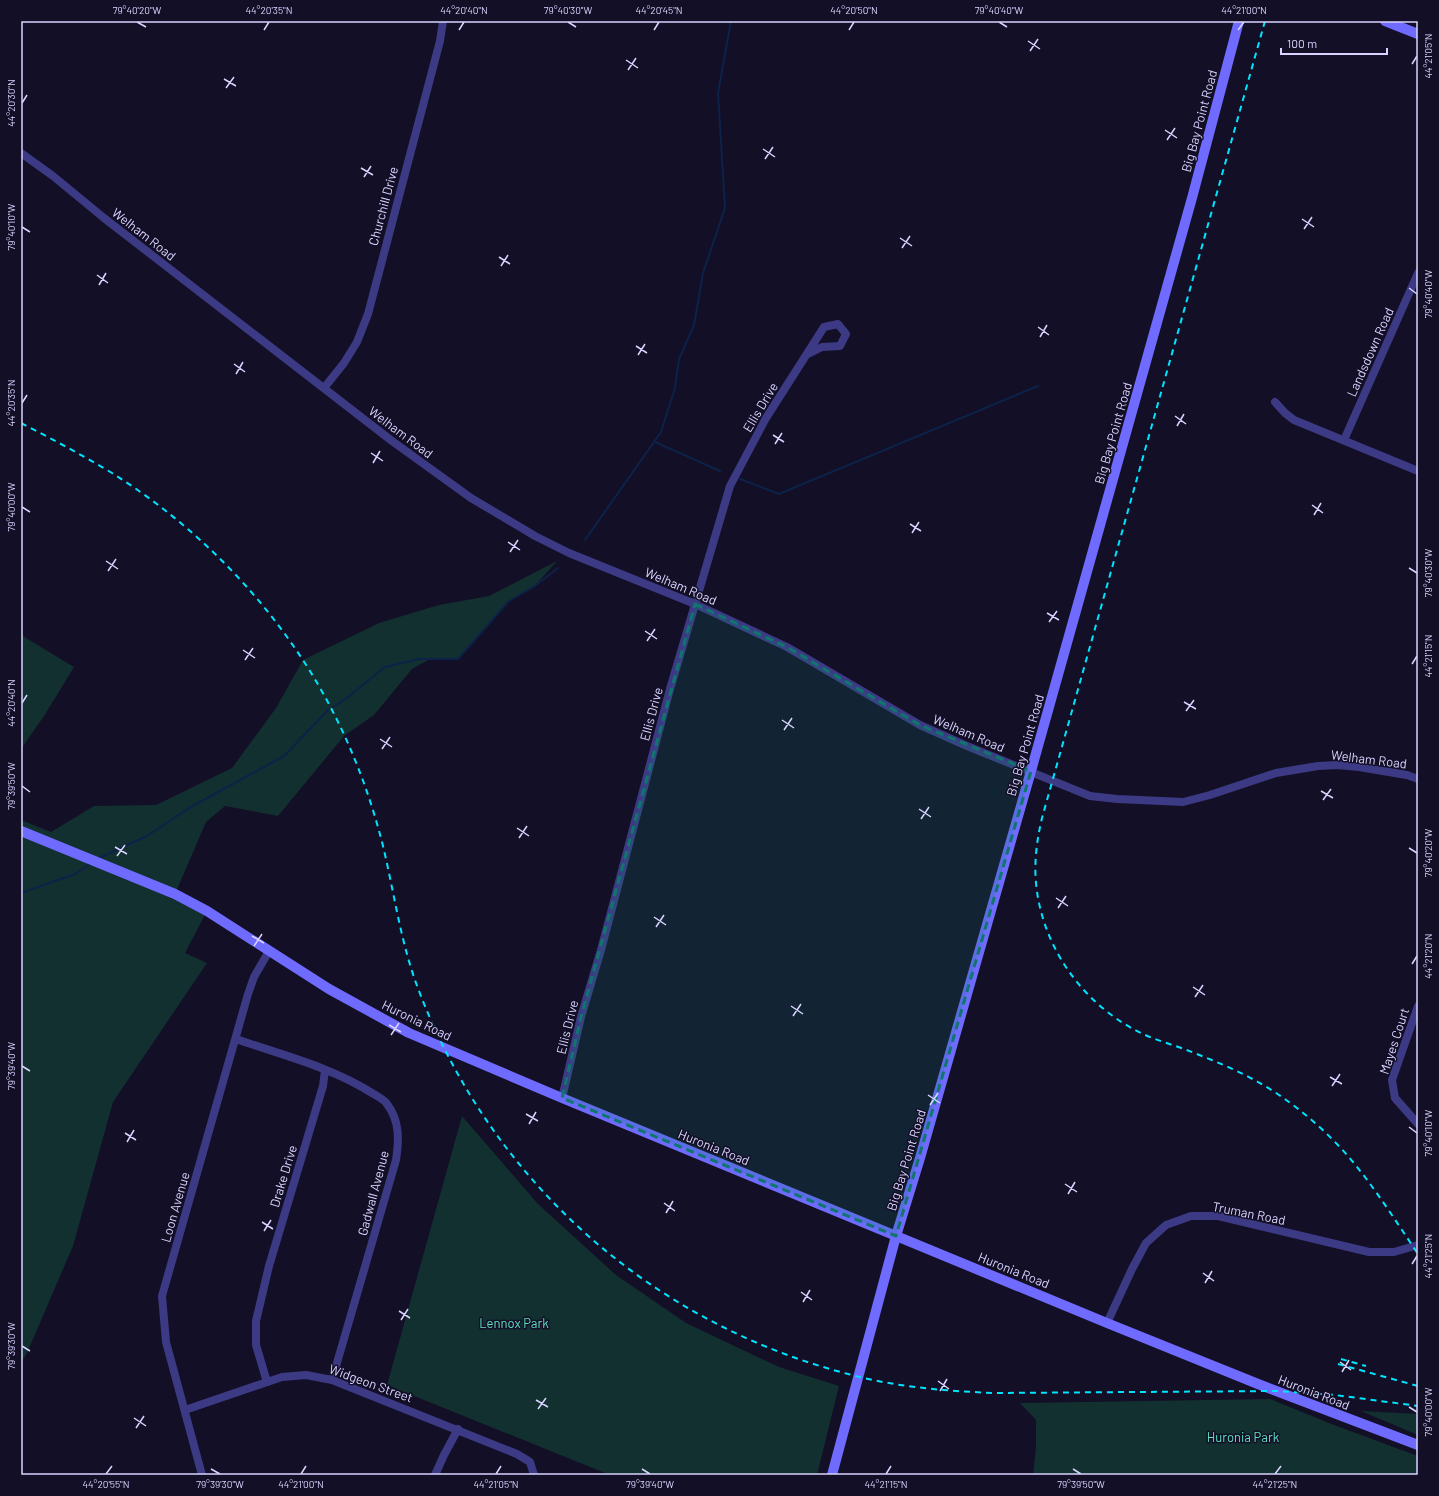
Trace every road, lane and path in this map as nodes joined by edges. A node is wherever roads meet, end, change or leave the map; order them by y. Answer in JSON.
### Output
{"nodes":[{"id":1,"x":443,"y":21,"type":"edge"},
{"id":2,"x":1239,"y":21,"type":"edge"},
{"id":3,"x":1385,"y":21,"type":"edge"},
{"id":4,"x":1418,"y":34,"type":"edge"},
{"id":5,"x":21,"y":153,"type":"edge"},
{"id":6,"x":1418,"y":273,"type":"edge"},
{"id":7,"x":808,"y":354,"type":"junction"},
{"id":8,"x":324,"y":388,"type":"junction"},
{"id":9,"x":1275,"y":402,"type":"dead end"},
{"id":10,"x":1344,"y":440,"type":"junction"},
{"id":11,"x":1418,"y":471,"type":"edge"},
{"id":12,"x":695,"y":604,"type":"junction"},
{"id":13,"x":1031,"y":771,"type":"junction"},
{"id":14,"x":1418,"y":779,"type":"edge"},
{"id":15,"x":21,"y":831,"type":"edge"},
{"id":16,"x":269,"y":951,"type":"junction"},
{"id":17,"x":1418,"y":1006,"type":"edge"},
{"id":18,"x":236,"y":1039,"type":"junction"},
{"id":19,"x":325,"y":1070,"type":"junction"},
{"id":20,"x":562,"y":1098,"type":"junction"},
{"id":21,"x":1418,"y":1124,"type":"edge"},
{"id":22,"x":896,"y":1236,"type":"junction"},
{"id":23,"x":1418,"y":1245,"type":"edge"},
{"id":24,"x":1107,"y":1323,"type":"junction"},
{"id":25,"x":332,"y":1380,"type":"junction"},
{"id":26,"x":267,"y":1382,"type":"junction"},
{"id":27,"x":185,"y":1410,"type":"junction"},
{"id":28,"x":458,"y":1429,"type":"junction"},
{"id":29,"x":1418,"y":1445,"type":"edge"},
{"id":30,"x":202,"y":1475,"type":"edge"},
{"id":31,"x":435,"y":1475,"type":"edge"},
{"id":32,"x":534,"y":1475,"type":"edge"},
{"id":33,"x":832,"y":1475,"type":"edge"}],
"edges":[{"from":1,"to":8,"type":"street","name":"Churchill Drive"},
{"from":2,"to":13,"type":"street","name":"Big Bay Point Road"},
{"from":3,"to":4,"type":"street"},
{"from":5,"to":8,"type":"street","name":"Welham Road"},
{"from":6,"to":10,"type":"street","name":"Landsdown Road"},
{"from":7,"to":7,"type":"street","name":"Ellis Drive"},
{"from":7,"to":12,"type":"street","name":"Ellis Drive"},
{"from":8,"to":12,"type":"street","name":"Welham Road"},
{"from":9,"to":10,"type":"street"},
{"from":10,"to":11,"type":"street"},
{"from":12,"to":13,"type":"street","name":"Welham Road"},
{"from":12,"to":20,"type":"street","name":"Ellis Drive"},
{"from":13,"to":14,"type":"street","name":"Welham Road"},
{"from":13,"to":22,"type":"street","name":"Big Bay Point Road"},
{"from":15,"to":16,"type":"street","name":"Huronia Road"},
{"from":16,"to":18,"type":"street","name":"Loon Avenue"},
{"from":16,"to":20,"type":"street","name":"Huronia Road"},
{"from":17,"to":21,"type":"street","name":"Mayes Court"},
{"from":18,"to":19,"type":"street","name":"Gadwall Avenue"},
{"from":18,"to":27,"type":"street","name":"Loon Avenue"},
{"from":19,"to":25,"type":"street","name":"Gadwall Avenue"},
{"from":19,"to":26,"type":"street","name":"Drake Drive"},
{"from":20,"to":22,"type":"street","name":"Huronia Road"},
{"from":22,"to":24,"type":"street","name":"Huronia Road"},
{"from":22,"to":33,"type":"street","name":"Big Bay Point Road"},
{"from":23,"to":24,"type":"street","name":"Truman Road"},
{"from":24,"to":29,"type":"street","name":"Huronia Road"},
{"from":25,"to":26,"type":"street","name":"Widgeon Street"},
{"from":25,"to":28,"type":"street","name":"Widgeon Street"},
{"from":26,"to":27,"type":"street","name":"Widgeon Street"},
{"from":27,"to":30,"type":"street","name":"Loon Avenue"},
{"from":28,"to":31,"type":"street"},
{"from":28,"to":32,"type":"street","name":"Widgeon Street"}]}
